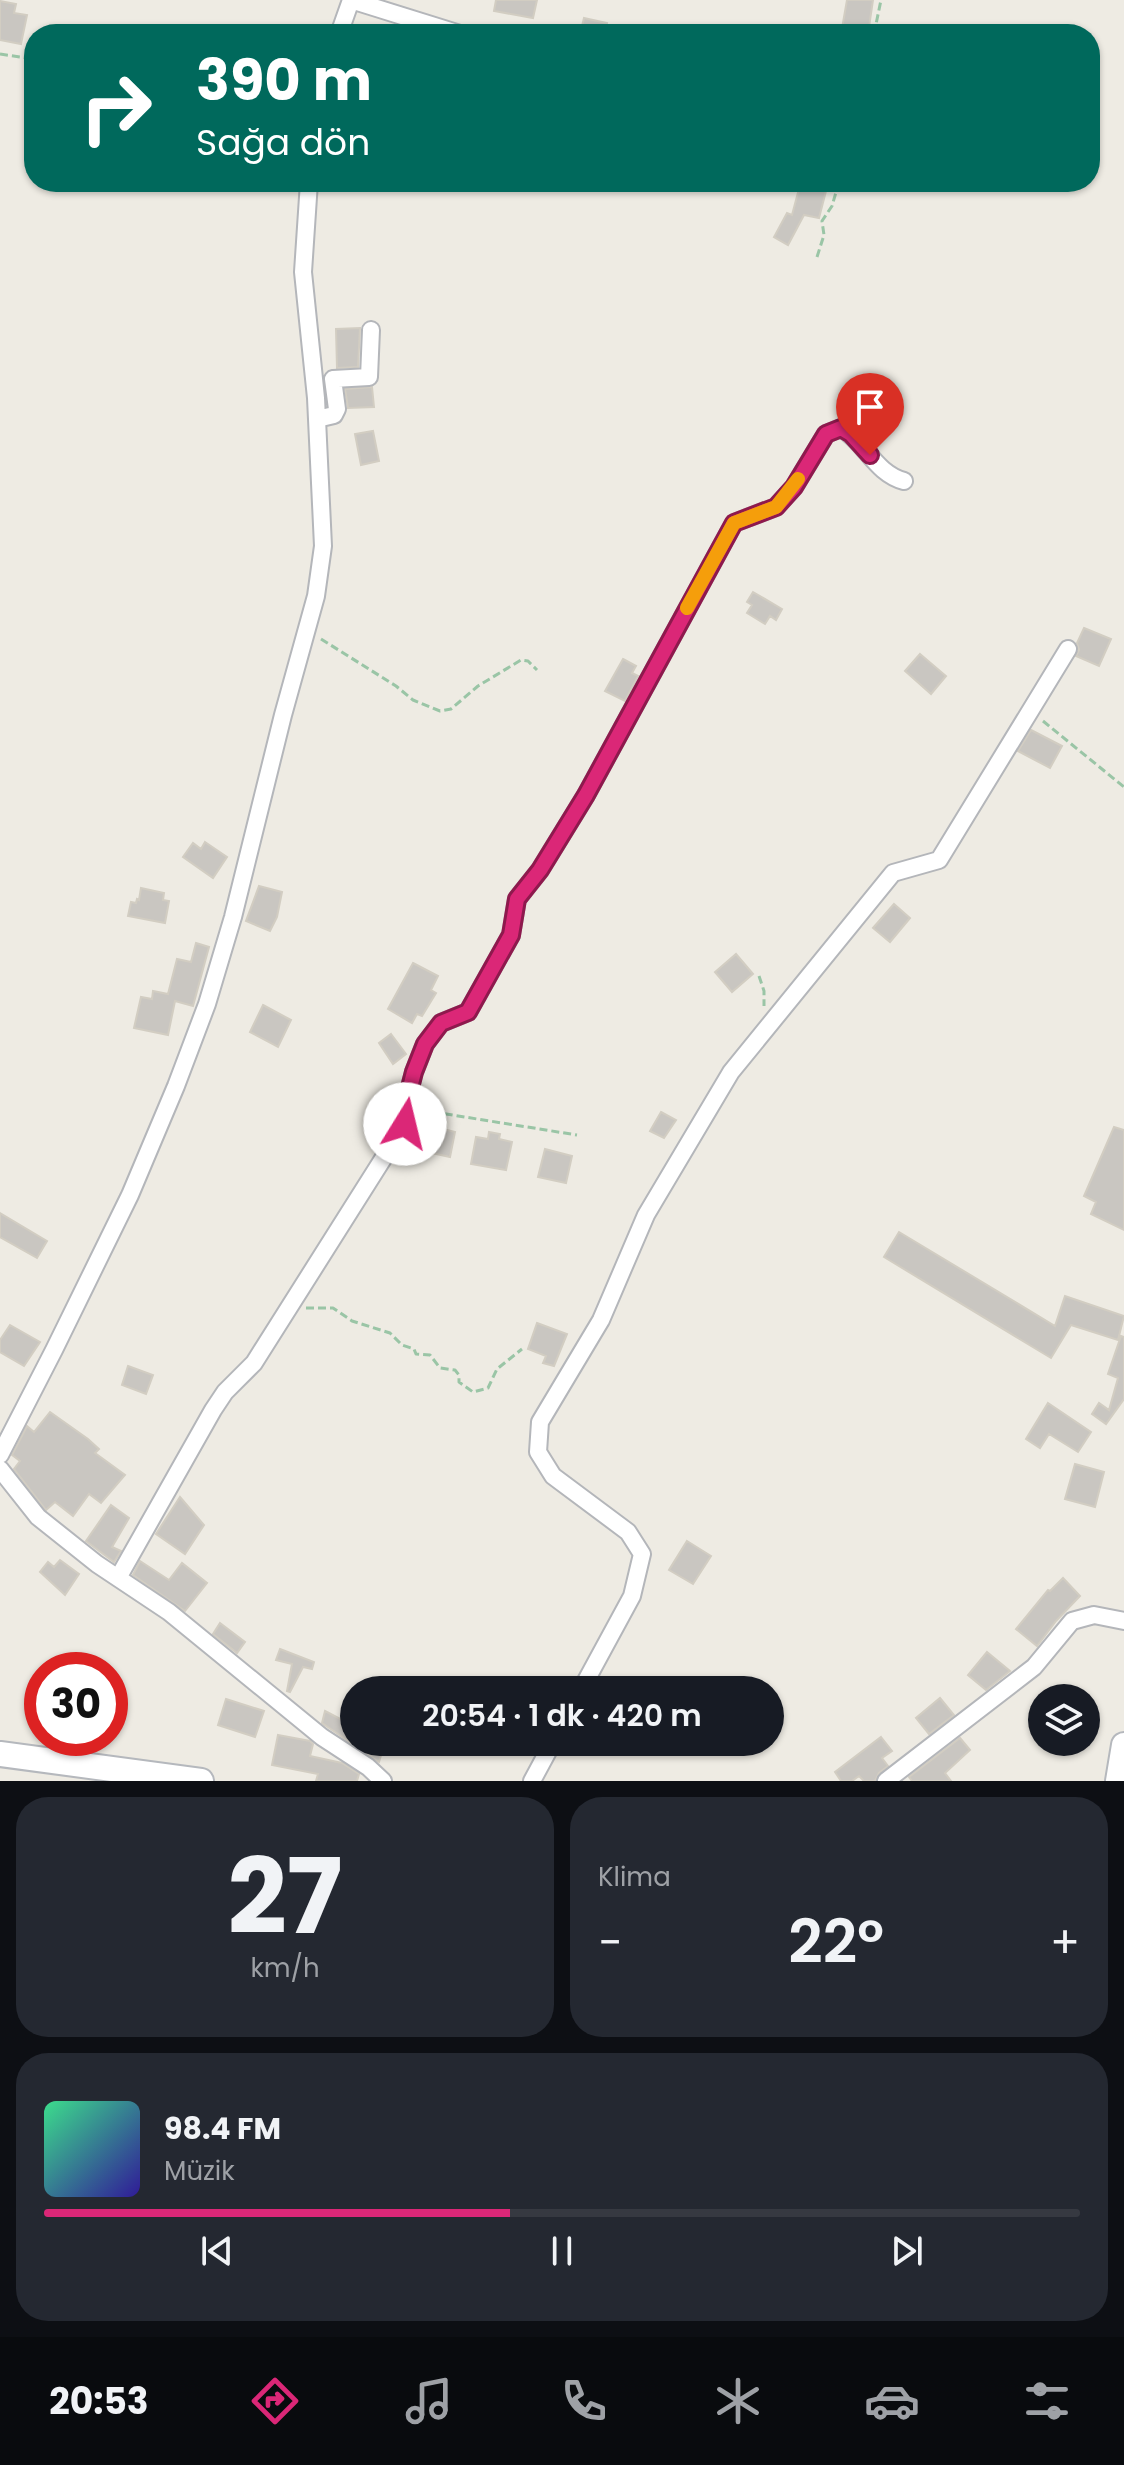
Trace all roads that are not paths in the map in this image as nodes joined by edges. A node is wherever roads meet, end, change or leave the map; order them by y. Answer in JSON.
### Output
{"nodes":[{"id":1,"x":343,"y":24,"type":"edge"},
{"id":2,"x":428,"y":24,"type":"edge"},
{"id":3,"x":308,"y":192,"type":"edge"},
{"id":4,"x":371,"y":330,"type":"dead end"},
{"id":5,"x":317,"y":419,"type":"junction"},
{"id":6,"x":904,"y":481,"type":"dead end"},
{"id":7,"x":1068,"y":649,"type":"dead end"},
{"id":8,"x":0,"y":1455,"type":"edge"},
{"id":9,"x":0,"y":1469,"type":"edge"},
{"id":10,"x":118,"y":1578,"type":"junction"},
{"id":11,"x":1124,"y":1621,"type":"edge"},
{"id":12,"x":589,"y":1676,"type":"edge"},
{"id":13,"x":1124,"y":1745,"type":"edge"},
{"id":14,"x":0,"y":1754,"type":"edge"},
{"id":15,"x":545,"y":1756,"type":"edge"},
{"id":16,"x":201,"y":1781,"type":"edge"},
{"id":17,"x":383,"y":1781,"type":"edge"},
{"id":18,"x":532,"y":1781,"type":"edge"},
{"id":19,"x":886,"y":1781,"type":"edge"},
{"id":20,"x":1118,"y":1781,"type":"edge"}],
"edges":[{"from":1,"to":2,"type":"street"},
{"from":3,"to":5,"type":"street"},
{"from":4,"to":5,"type":"street"},
{"from":5,"to":8,"type":"street"},
{"from":6,"to":10,"type":"street"},
{"from":7,"to":12,"type":"street"},
{"from":9,"to":10,"type":"street"},
{"from":10,"to":17,"type":"street"},
{"from":11,"to":19,"type":"street"},
{"from":13,"to":20,"type":"street"},
{"from":14,"to":16,"type":"street"},
{"from":15,"to":18,"type":"street"}]}
